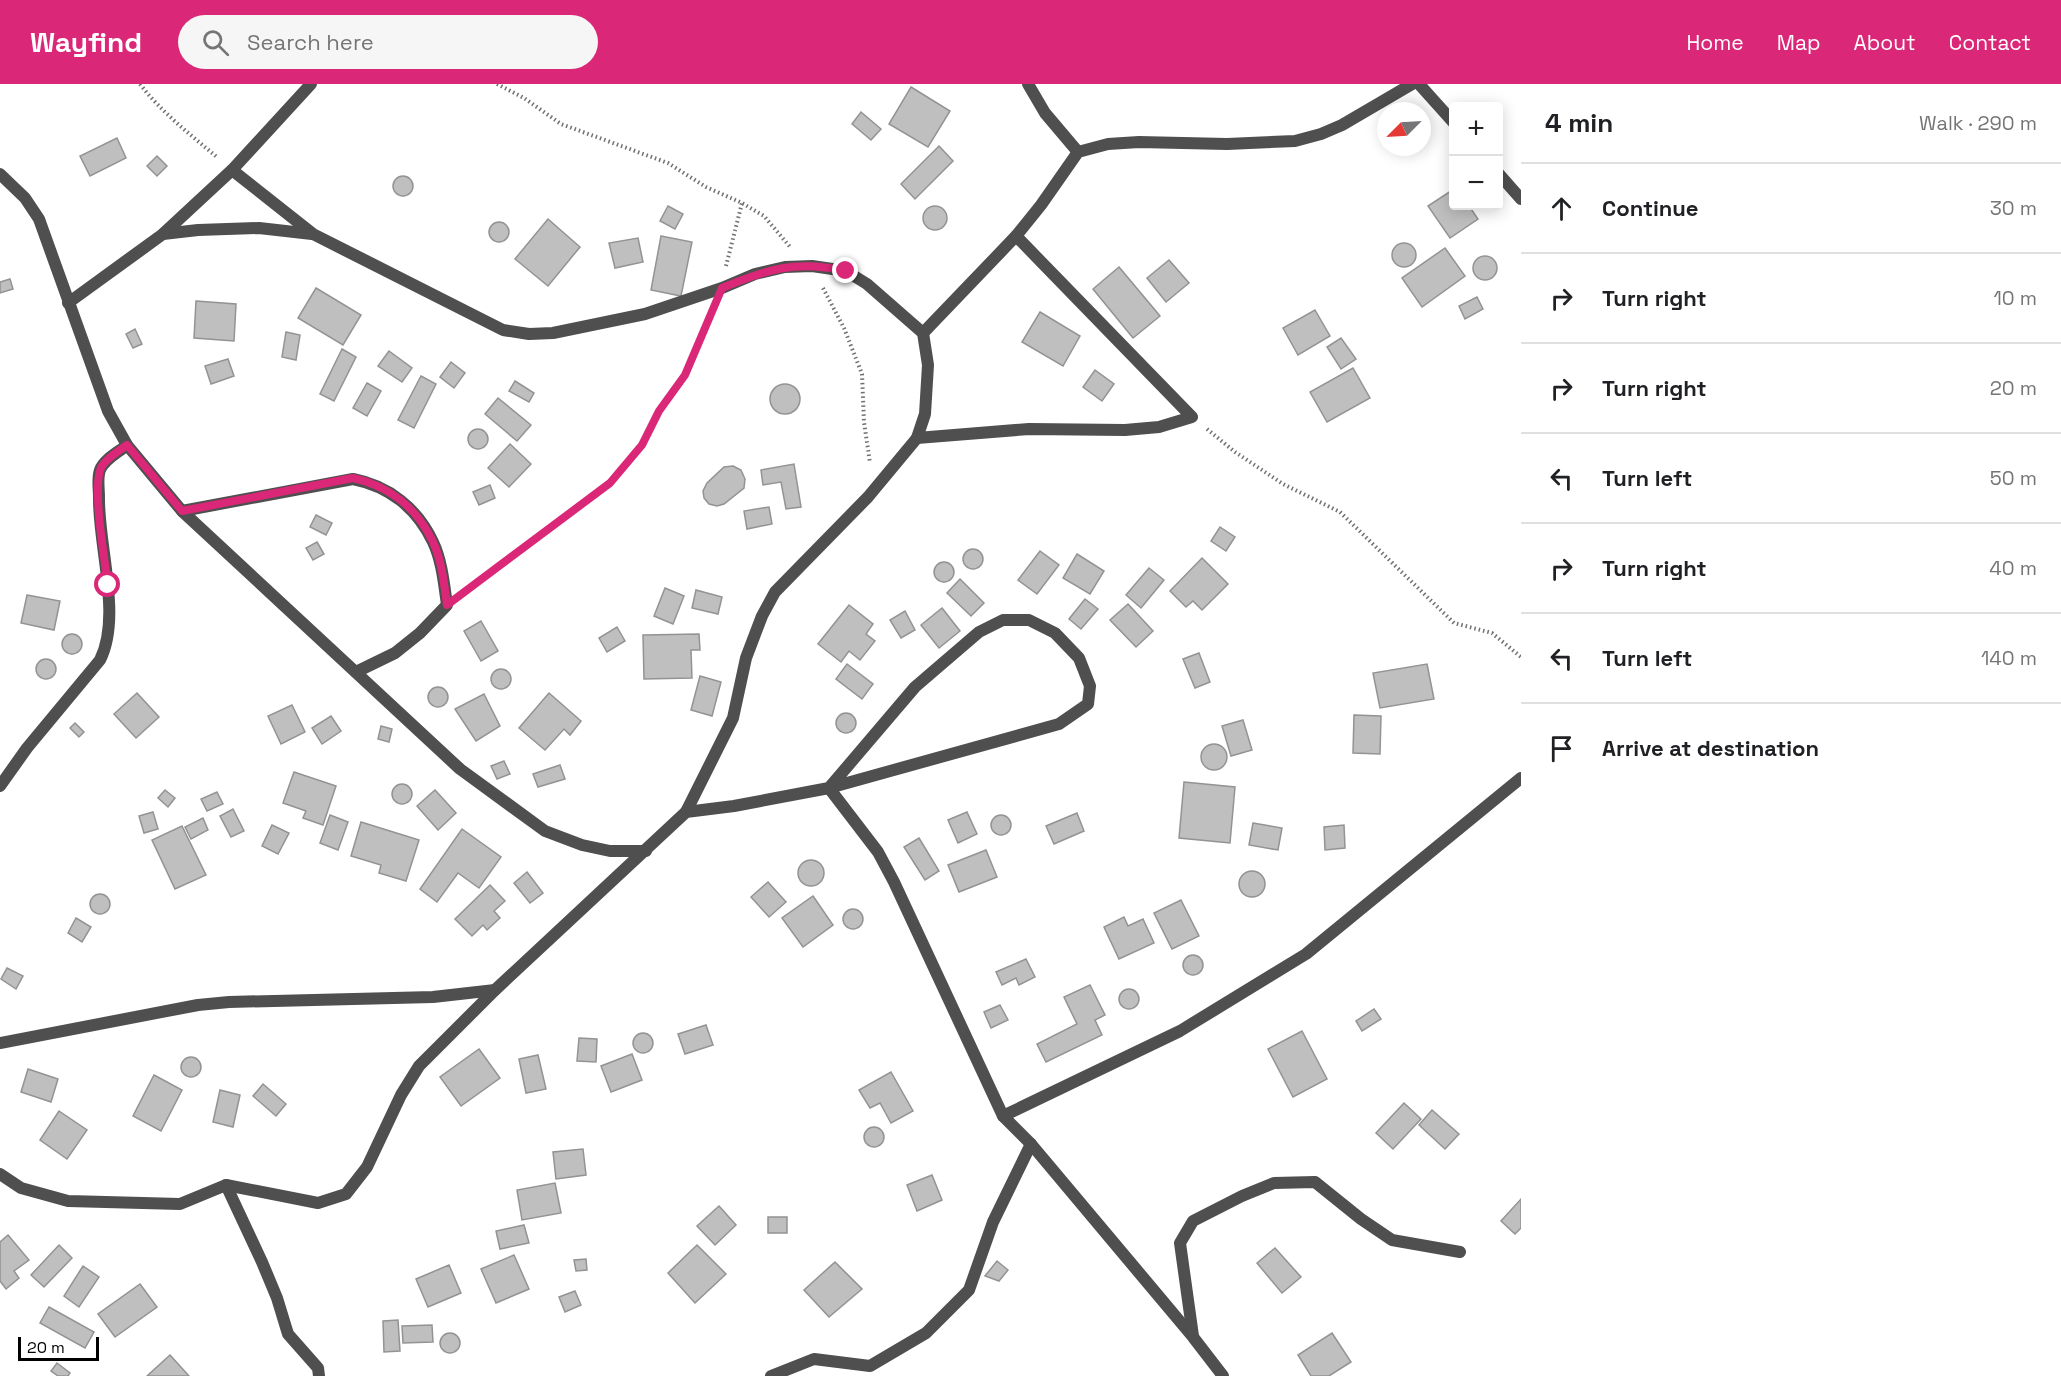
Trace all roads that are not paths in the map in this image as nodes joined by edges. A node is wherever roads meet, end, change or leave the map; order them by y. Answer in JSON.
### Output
{"nodes":[{"id":1,"x":311,"y":84,"type":"edge"},
{"id":2,"x":1028,"y":84,"type":"edge"},
{"id":3,"x":1412,"y":84,"type":"edge"},
{"id":4,"x":1419,"y":84,"type":"edge"},
{"id":5,"x":1449,"y":117,"type":"edge"},
{"id":6,"x":1078,"y":152,"type":"junction"},
{"id":7,"x":232,"y":170,"type":"junction"},
{"id":8,"x":0,"y":174,"type":"edge"},
{"id":9,"x":1503,"y":179,"type":"edge"},
{"id":10,"x":1521,"y":199,"type":"edge"},
{"id":11,"x":164,"y":234,"type":"junction"},
{"id":12,"x":313,"y":234,"type":"junction"},
{"id":13,"x":1016,"y":236,"type":"junction"},
{"id":14,"x":68,"y":303,"type":"junction"},
{"id":15,"x":923,"y":333,"type":"junction"},
{"id":16,"x":917,"y":438,"type":"junction"},
{"id":17,"x":127,"y":445,"type":"junction"},
{"id":18,"x":182,"y":511,"type":"junction"},
{"id":19,"x":356,"y":672,"type":"junction"},
{"id":20,"x":1521,"y":778,"type":"edge"},
{"id":21,"x":0,"y":786,"type":"edge"},
{"id":22,"x":829,"y":788,"type":"junction"},
{"id":23,"x":686,"y":812,"type":"junction"},
{"id":24,"x":646,"y":851,"type":"junction"},
{"id":25,"x":495,"y":990,"type":"junction"},
{"id":26,"x":0,"y":1043,"type":"edge"},
{"id":27,"x":1003,"y":1116,"type":"junction"},
{"id":28,"x":1031,"y":1144,"type":"junction"},
{"id":29,"x":0,"y":1174,"type":"edge"},
{"id":30,"x":226,"y":1185,"type":"junction"},
{"id":31,"x":1460,"y":1252,"type":"dead end"},
{"id":32,"x":1193,"y":1337,"type":"junction"},
{"id":33,"x":319,"y":1376,"type":"edge"},
{"id":34,"x":771,"y":1376,"type":"edge"},
{"id":35,"x":1223,"y":1376,"type":"edge"}],
"edges":[{"from":1,"to":7,"type":"street"},
{"from":2,"to":6,"type":"street"},
{"from":3,"to":6,"type":"street"},
{"from":4,"to":5,"type":"street"},
{"from":6,"to":13,"type":"street"},
{"from":7,"to":11,"type":"street"},
{"from":7,"to":12,"type":"street"},
{"from":8,"to":14,"type":"street"},
{"from":9,"to":10,"type":"street"},
{"from":11,"to":12,"type":"street"},
{"from":11,"to":14,"type":"street"},
{"from":12,"to":15,"type":"street"},
{"from":13,"to":15,"type":"street"},
{"from":13,"to":16,"type":"street"},
{"from":14,"to":17,"type":"street"},
{"from":15,"to":16,"type":"street"},
{"from":16,"to":23,"type":"street"},
{"from":17,"to":18,"type":"street"},
{"from":17,"to":21,"type":"street"},
{"from":18,"to":19,"type":"street"},
{"from":18,"to":19,"type":"street"},
{"from":19,"to":24,"type":"street"},
{"from":20,"to":27,"type":"street"},
{"from":22,"to":22,"type":"street"},
{"from":22,"to":23,"type":"street"},
{"from":22,"to":27,"type":"street"},
{"from":23,"to":24,"type":"street"},
{"from":24,"to":25,"type":"street"},
{"from":25,"to":26,"type":"street"},
{"from":25,"to":30,"type":"street"},
{"from":27,"to":28,"type":"street"},
{"from":28,"to":32,"type":"street"},
{"from":28,"to":34,"type":"street"},
{"from":29,"to":30,"type":"street"},
{"from":30,"to":33,"type":"street"},
{"from":31,"to":32,"type":"street"},
{"from":32,"to":35,"type":"street"}]}
